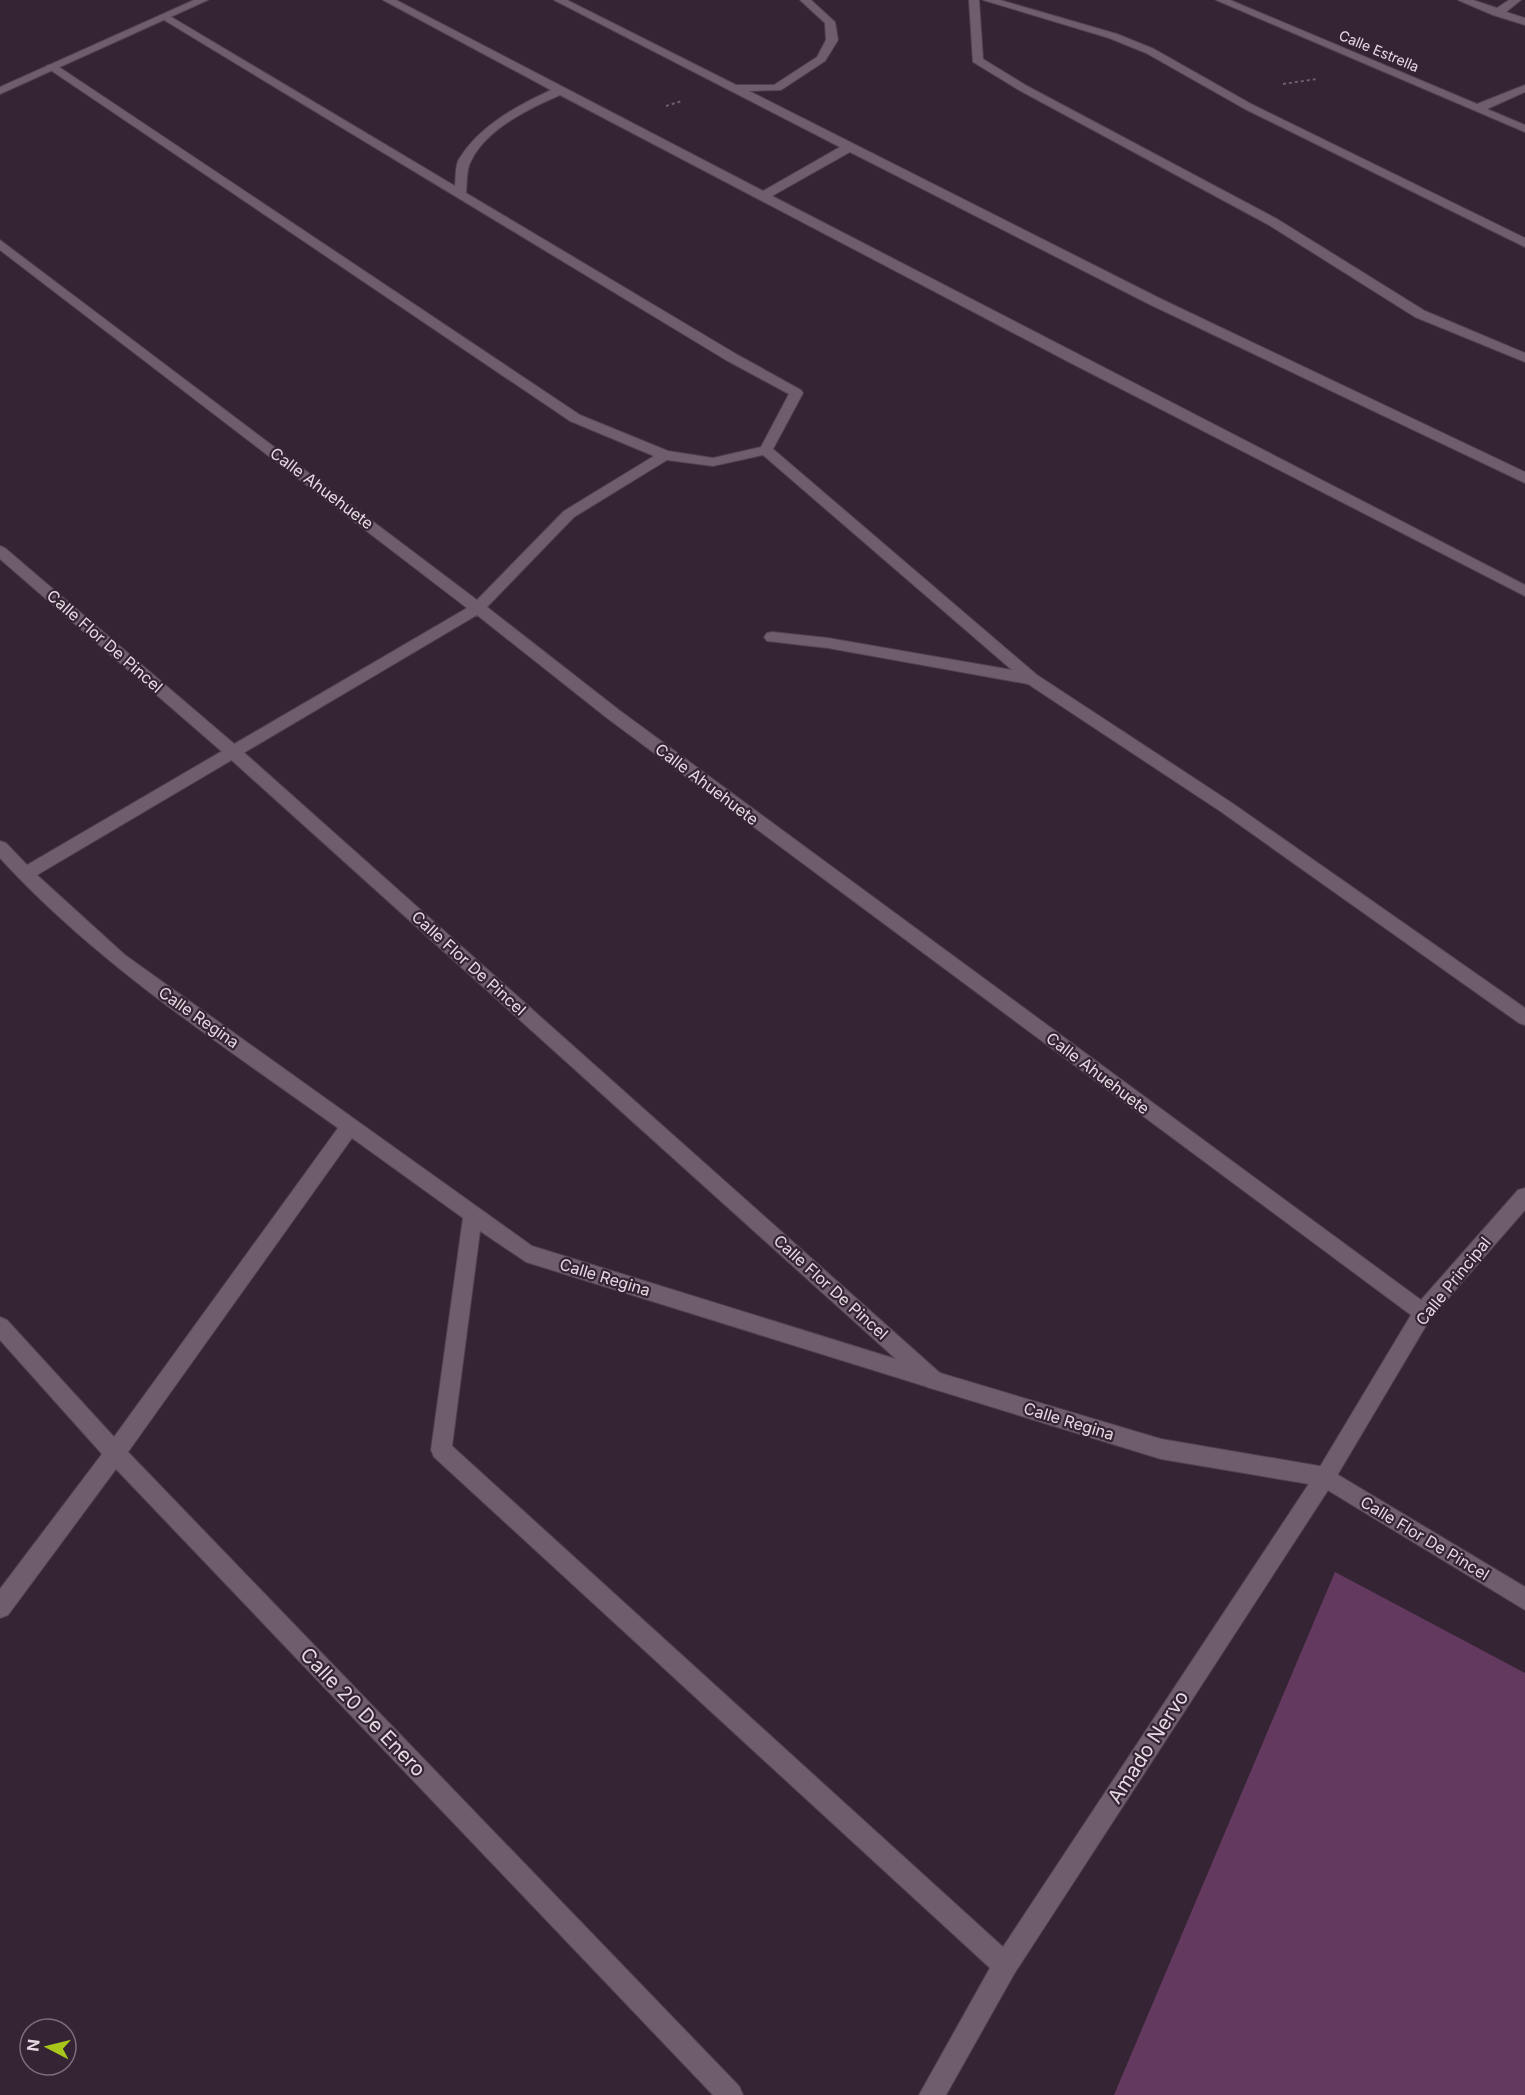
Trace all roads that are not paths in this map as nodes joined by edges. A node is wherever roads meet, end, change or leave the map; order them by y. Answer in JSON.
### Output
{"nodes":[{"id":1,"x":196,"y":0,"type":"edge"},
{"id":2,"x":202,"y":0,"type":"edge"},
{"id":3,"x":388,"y":0,"type":"edge"},
{"id":4,"x":559,"y":0,"type":"edge"},
{"id":5,"x":805,"y":0,"type":"edge"},
{"id":6,"x":974,"y":0,"type":"edge"},
{"id":7,"x":988,"y":0,"type":"edge"},
{"id":8,"x":1221,"y":0,"type":"edge"},
{"id":9,"x":1463,"y":0,"type":"edge"},
{"id":10,"x":1516,"y":0,"type":"edge"},
{"id":11,"x":1497,"y":13,"type":"junction"},
{"id":12,"x":164,"y":17,"type":"junction"},
{"id":13,"x":1525,"y":22,"type":"edge"},
{"id":14,"x":52,"y":68,"type":"junction"},
{"id":15,"x":731,"y":87,"type":"junction"},
{"id":16,"x":1525,"y":88,"type":"edge"},
{"id":17,"x":561,"y":90,"type":"junction"},
{"id":18,"x":0,"y":91,"type":"edge"},
{"id":19,"x":1476,"y":109,"type":"junction"},
{"id":20,"x":1525,"y":129,"type":"edge"},
{"id":21,"x":849,"y":147,"type":"junction"},
{"id":22,"x":460,"y":195,"type":"junction"},
{"id":23,"x":763,"y":196,"type":"junction"},
{"id":24,"x":1525,"y":243,"type":"edge"},
{"id":25,"x":0,"y":244,"type":"edge"},
{"id":26,"x":1525,"y":358,"type":"edge"},
{"id":27,"x":766,"y":450,"type":"junction"},
{"id":28,"x":665,"y":454,"type":"junction"},
{"id":29,"x":1525,"y":478,"type":"edge"},
{"id":30,"x":0,"y":551,"type":"edge"},
{"id":31,"x":1525,"y":591,"type":"edge"},
{"id":32,"x":478,"y":608,"type":"junction"},
{"id":33,"x":772,"y":637,"type":"dead end"},
{"id":34,"x":1032,"y":679,"type":"junction"},
{"id":35,"x":233,"y":752,"type":"junction"},
{"id":36,"x":0,"y":847,"type":"edge"},
{"id":37,"x":26,"y":873,"type":"junction"},
{"id":38,"x":1525,"y":1018,"type":"edge"},
{"id":39,"x":351,"y":1125,"type":"junction"},
{"id":40,"x":1525,"y":1196,"type":"edge"},
{"id":41,"x":473,"y":1214,"type":"junction"},
{"id":42,"x":1423,"y":1313,"type":"junction"},
{"id":43,"x":0,"y":1326,"type":"edge"},
{"id":44,"x":934,"y":1380,"type":"junction"},
{"id":45,"x":1371,"y":1402,"type":"joint"},
{"id":46,"x":116,"y":1453,"type":"junction"},
{"id":47,"x":1325,"y":1477,"type":"junction"},
{"id":48,"x":1525,"y":1599,"type":"edge"},
{"id":49,"x":0,"y":1607,"type":"edge"},
{"id":50,"x":1005,"y":1965,"type":"junction"},
{"id":51,"x":730,"y":2095,"type":"edge"},
{"id":52,"x":932,"y":2095,"type":"edge"}],
"edges":[{"from":1,"to":2,"type":"street"},
{"from":2,"to":12,"type":"street"},
{"from":3,"to":17,"type":"street"},
{"from":4,"to":15,"type":"street"},
{"from":5,"to":15,"type":"street"},
{"from":6,"to":26,"type":"street"},
{"from":7,"to":24,"type":"street"},
{"from":8,"to":19,"type":"street","name":"Calle Estrella"},
{"from":9,"to":11,"type":"street"},
{"from":10,"to":11,"type":"street"},
{"from":11,"to":13,"type":"street"},
{"from":12,"to":14,"type":"street"},
{"from":12,"to":22,"type":"street"},
{"from":14,"to":18,"type":"street"},
{"from":14,"to":28,"type":"street"},
{"from":15,"to":21,"type":"street"},
{"from":16,"to":19,"type":"street"},
{"from":17,"to":22,"type":"street"},
{"from":17,"to":23,"type":"street"},
{"from":19,"to":20,"type":"street","name":"Calle Estrella"},
{"from":21,"to":23,"type":"street"},
{"from":21,"to":29,"type":"street"},
{"from":22,"to":27,"type":"street"},
{"from":23,"to":31,"type":"street"},
{"from":25,"to":32,"type":"street","name":"Calle Ahuehuete"},
{"from":27,"to":28,"type":"street"},
{"from":27,"to":34,"type":"street"},
{"from":28,"to":32,"type":"street"},
{"from":30,"to":35,"type":"street","name":"Calle Flor De Pincel"},
{"from":32,"to":35,"type":"street"},
{"from":32,"to":42,"type":"street","name":"Calle Ahuehuete"},
{"from":33,"to":34,"type":"street"},
{"from":34,"to":38,"type":"street"},
{"from":35,"to":37,"type":"street"},
{"from":35,"to":44,"type":"street","name":"Calle Flor De Pincel"},
{"from":36,"to":37,"type":"street","name":"Calle Regina"},
{"from":37,"to":39,"type":"street","name":"Calle Regina"},
{"from":39,"to":41,"type":"street","name":"Calle Regina"},
{"from":39,"to":46,"type":"street"},
{"from":40,"to":42,"type":"street","name":"Calle Principal"},
{"from":41,"to":44,"type":"street","name":"Calle Regina"},
{"from":41,"to":50,"type":"street"},
{"from":42,"to":45,"type":"street","name":"Calle Principal"},
{"from":43,"to":46,"type":"street","name":"Calle 20 De Enero"},
{"from":44,"to":47,"type":"street","name":"Calle Regina"},
{"from":45,"to":47,"type":"street","name":"Amado Nervo"},
{"from":46,"to":49,"type":"street"},
{"from":46,"to":51,"type":"street","name":"Calle 20 De Enero"},
{"from":47,"to":48,"type":"street","name":"Calle Flor De Pincel"},
{"from":47,"to":50,"type":"street","name":"Amado Nervo"},
{"from":50,"to":52,"type":"street","name":"Amado Nervo"}]}
